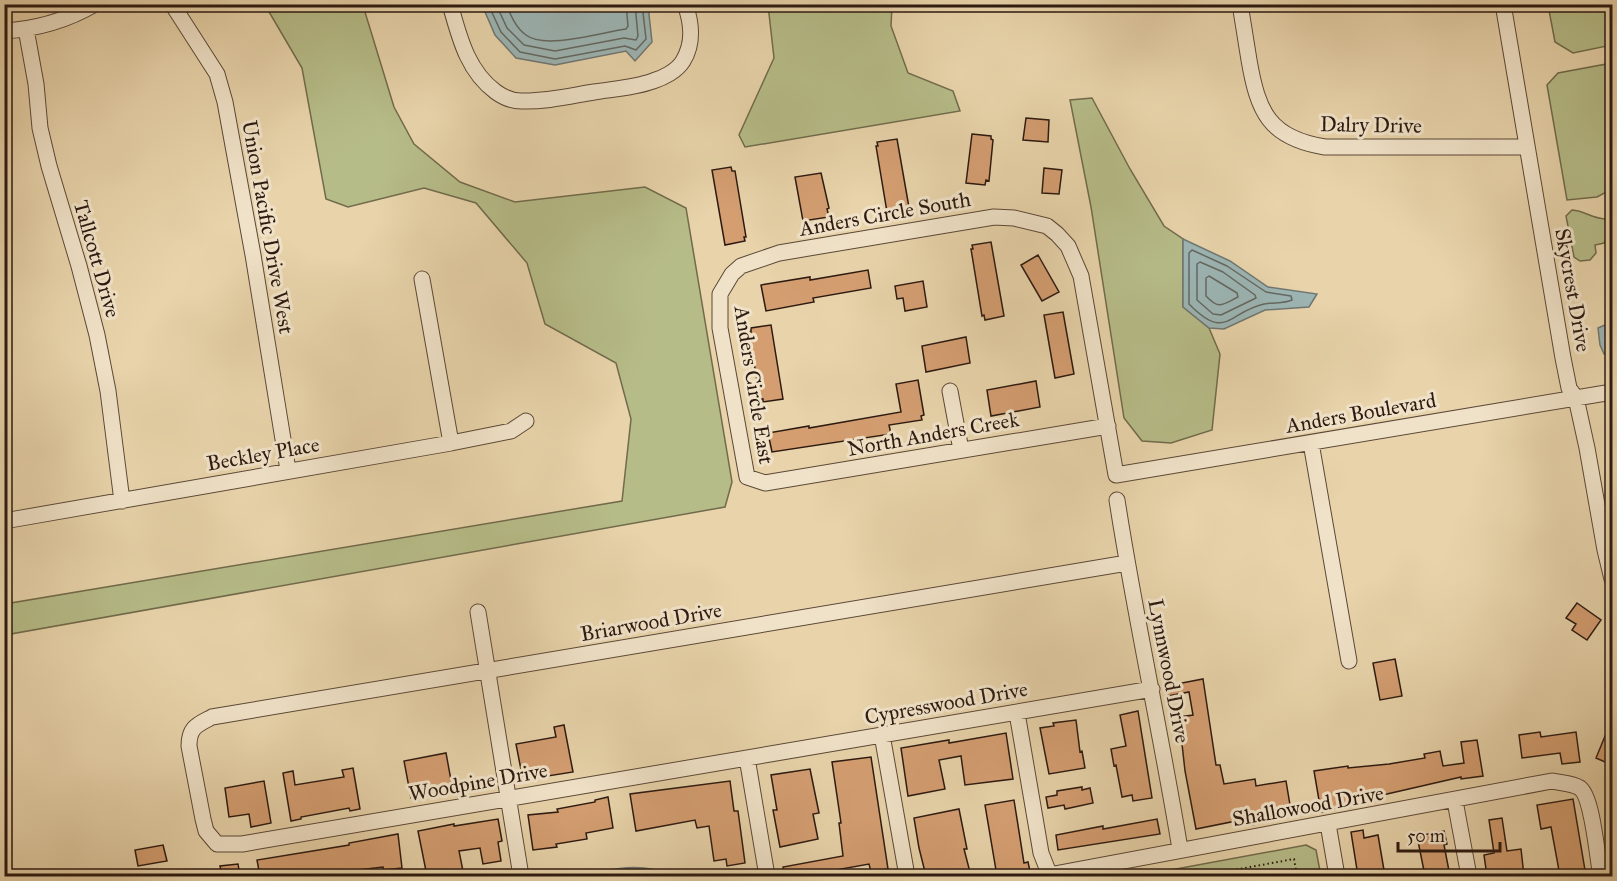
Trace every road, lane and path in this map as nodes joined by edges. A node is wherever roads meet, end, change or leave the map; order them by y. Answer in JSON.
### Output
{"nodes":[{"id":1,"x":95,"y":4,"type":"edge"},
{"id":2,"x":172,"y":4,"type":"edge"},
{"id":3,"x":450,"y":4,"type":"edge"},
{"id":4,"x":685,"y":4,"type":"edge"},
{"id":5,"x":1240,"y":4,"type":"edge"},
{"id":6,"x":1503,"y":4,"type":"edge"},
{"id":7,"x":26,"y":29,"type":"junction"},
{"id":8,"x":4,"y":31,"type":"edge"},
{"id":9,"x":1527,"y":147,"type":"junction"},
{"id":10,"x":422,"y":279,"type":"dead end"},
{"id":11,"x":725,"y":283,"type":"joint"},
{"id":12,"x":950,"y":391,"type":"dead end"},
{"id":13,"x":1612,"y":392,"type":"edge"},
{"id":14,"x":1576,"y":398,"type":"junction"},
{"id":15,"x":526,"y":421,"type":"dead end"},
{"id":16,"x":1108,"y":426,"type":"junction"},
{"id":17,"x":452,"y":443,"type":"junction"},
{"id":18,"x":1311,"y":443,"type":"junction"},
{"id":19,"x":961,"y":450,"type":"junction"},
{"id":20,"x":288,"y":470,"type":"junction"},
{"id":21,"x":765,"y":483,"type":"joint"},
{"id":22,"x":1117,"y":500,"type":"dead end"},
{"id":23,"x":122,"y":501,"type":"junction"},
{"id":24,"x":4,"y":521,"type":"edge"},
{"id":25,"x":1127,"y":563,"type":"junction"},
{"id":26,"x":1612,"y":579,"type":"edge"},
{"id":27,"x":478,"y":612,"type":"dead end"},
{"id":28,"x":1349,"y":661,"type":"dead end"},
{"id":29,"x":488,"y":670,"type":"junction"},
{"id":30,"x":1152,"y":689,"type":"junction"},
{"id":31,"x":1017,"y":712,"type":"junction"},
{"id":32,"x":882,"y":735,"type":"junction"},
{"id":33,"x":747,"y":758,"type":"junction"},
{"id":34,"x":510,"y":798,"type":"junction"},
{"id":35,"x":1455,"y":801,"type":"junction"},
{"id":36,"x":1328,"y":824,"type":"junction"},
{"id":37,"x":217,"y":844,"type":"joint"},
{"id":38,"x":1180,"y":849,"type":"junction"},
{"id":39,"x":521,"y":876,"type":"edge"},
{"id":40,"x":767,"y":876,"type":"edge"},
{"id":41,"x":907,"y":876,"type":"edge"},
{"id":42,"x":1049,"y":876,"type":"edge"},
{"id":43,"x":1201,"y":876,"type":"edge"},
{"id":44,"x":1297,"y":876,"type":"edge"},
{"id":45,"x":1337,"y":876,"type":"edge"},
{"id":46,"x":1469,"y":876,"type":"edge"},
{"id":47,"x":1601,"y":876,"type":"edge"}],
"edges":[{"from":1,"to":7,"type":"street"},
{"from":2,"to":20,"type":"street","name":"Union Pacific Drive West"},
{"from":3,"to":4,"type":"street"},
{"from":5,"to":9,"type":"street","name":"Dalry Drive"},
{"from":6,"to":9,"type":"street","name":"Skycrest Drive"},
{"from":7,"to":8,"type":"street"},
{"from":7,"to":23,"type":"street","name":"Tallcott Drive"},
{"from":9,"to":14,"type":"street","name":"Skycrest Drive"},
{"from":10,"to":17,"type":"street"},
{"from":11,"to":16,"type":"street","name":"Anders Circle South"},
{"from":11,"to":21,"type":"street","name":"Anders Circle East"},
{"from":12,"to":19,"type":"street"},
{"from":13,"to":14,"type":"street","name":"Anders Boulevard"},
{"from":14,"to":18,"type":"street","name":"Anders Boulevard"},
{"from":14,"to":26,"type":"street","name":"Skycrest Drive"},
{"from":15,"to":17,"type":"street","name":"Beckley Place"},
{"from":16,"to":18,"type":"street","name":"Anders Boulevard"},
{"from":16,"to":19,"type":"street","name":"North Anders Creek"},
{"from":17,"to":20,"type":"street","name":"Beckley Place"},
{"from":18,"to":28,"type":"street"},
{"from":19,"to":21,"type":"street","name":"North Anders Creek"},
{"from":20,"to":23,"type":"street","name":"Beckley Place"},
{"from":22,"to":25,"type":"street","name":"Lynnwood Drive"},
{"from":23,"to":24,"type":"street","name":"Beckley Place"},
{"from":25,"to":29,"type":"street","name":"Briarwood Drive"},
{"from":25,"to":30,"type":"street","name":"Lynnwood Drive"},
{"from":27,"to":29,"type":"street"},
{"from":29,"to":34,"type":"street"},
{"from":29,"to":37,"type":"street","name":"Briarwood Drive"},
{"from":30,"to":31,"type":"street","name":"Cypresswood Drive"},
{"from":30,"to":38,"type":"street","name":"Lynnwood Drive"},
{"from":31,"to":32,"type":"street","name":"Cypresswood Drive"},
{"from":31,"to":42,"type":"street"},
{"from":32,"to":33,"type":"street","name":"Cypresswood Drive"},
{"from":32,"to":41,"type":"street"},
{"from":33,"to":34,"type":"street","name":"Woodpine Drive"},
{"from":33,"to":40,"type":"street"},
{"from":34,"to":37,"type":"street","name":"Woodpine Drive"},
{"from":34,"to":39,"type":"street"},
{"from":35,"to":36,"type":"street","name":"Shallowood Drive"},
{"from":35,"to":46,"type":"street"},
{"from":35,"to":47,"type":"street","name":"Shallowood Drive"},
{"from":36,"to":38,"type":"street","name":"Shallowood Drive"},
{"from":36,"to":45,"type":"street"},
{"from":38,"to":42,"type":"street","name":"Shallowood Drive"},
{"from":43,"to":44,"type":"path"}]}
